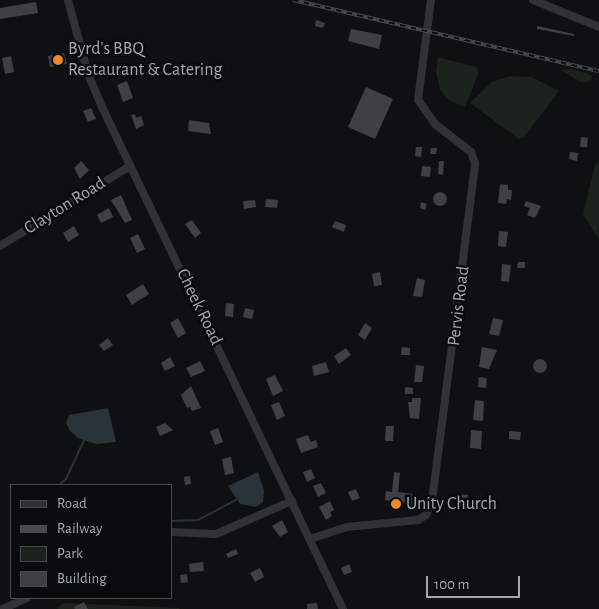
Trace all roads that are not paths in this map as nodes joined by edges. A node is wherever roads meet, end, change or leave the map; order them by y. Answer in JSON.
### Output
{"nodes":[{"id":1,"x":68,"y":0,"type":"edge"},
{"id":2,"x":431,"y":0,"type":"edge"},
{"id":3,"x":533,"y":0,"type":"edge"},
{"id":4,"x":599,"y":27,"type":"edge"},
{"id":5,"x":130,"y":166,"type":"junction"},
{"id":6,"x":0,"y":246,"type":"edge"},
{"id":7,"x":292,"y":501,"type":"junction"},
{"id":8,"x":172,"y":532,"type":"edge"},
{"id":9,"x":310,"y":539,"type":"junction"},
{"id":10,"x":25,"y":599,"type":"edge"},
{"id":11,"x":3,"y":609,"type":"edge"},
{"id":12,"x":343,"y":609,"type":"edge"}],
"edges":[{"from":1,"to":5,"type":"street","name":"Cheek Road"},
{"from":2,"to":9,"type":"street","name":"Pervis Road"},
{"from":3,"to":4,"type":"street"},
{"from":5,"to":6,"type":"street","name":"Clayton Road"},
{"from":5,"to":7,"type":"street","name":"Cheek Road"},
{"from":7,"to":8,"type":"street"},
{"from":7,"to":9,"type":"street","name":"Cheek Road"},
{"from":9,"to":12,"type":"street","name":"Cheek Road"},
{"from":10,"to":11,"type":"street"}]}
